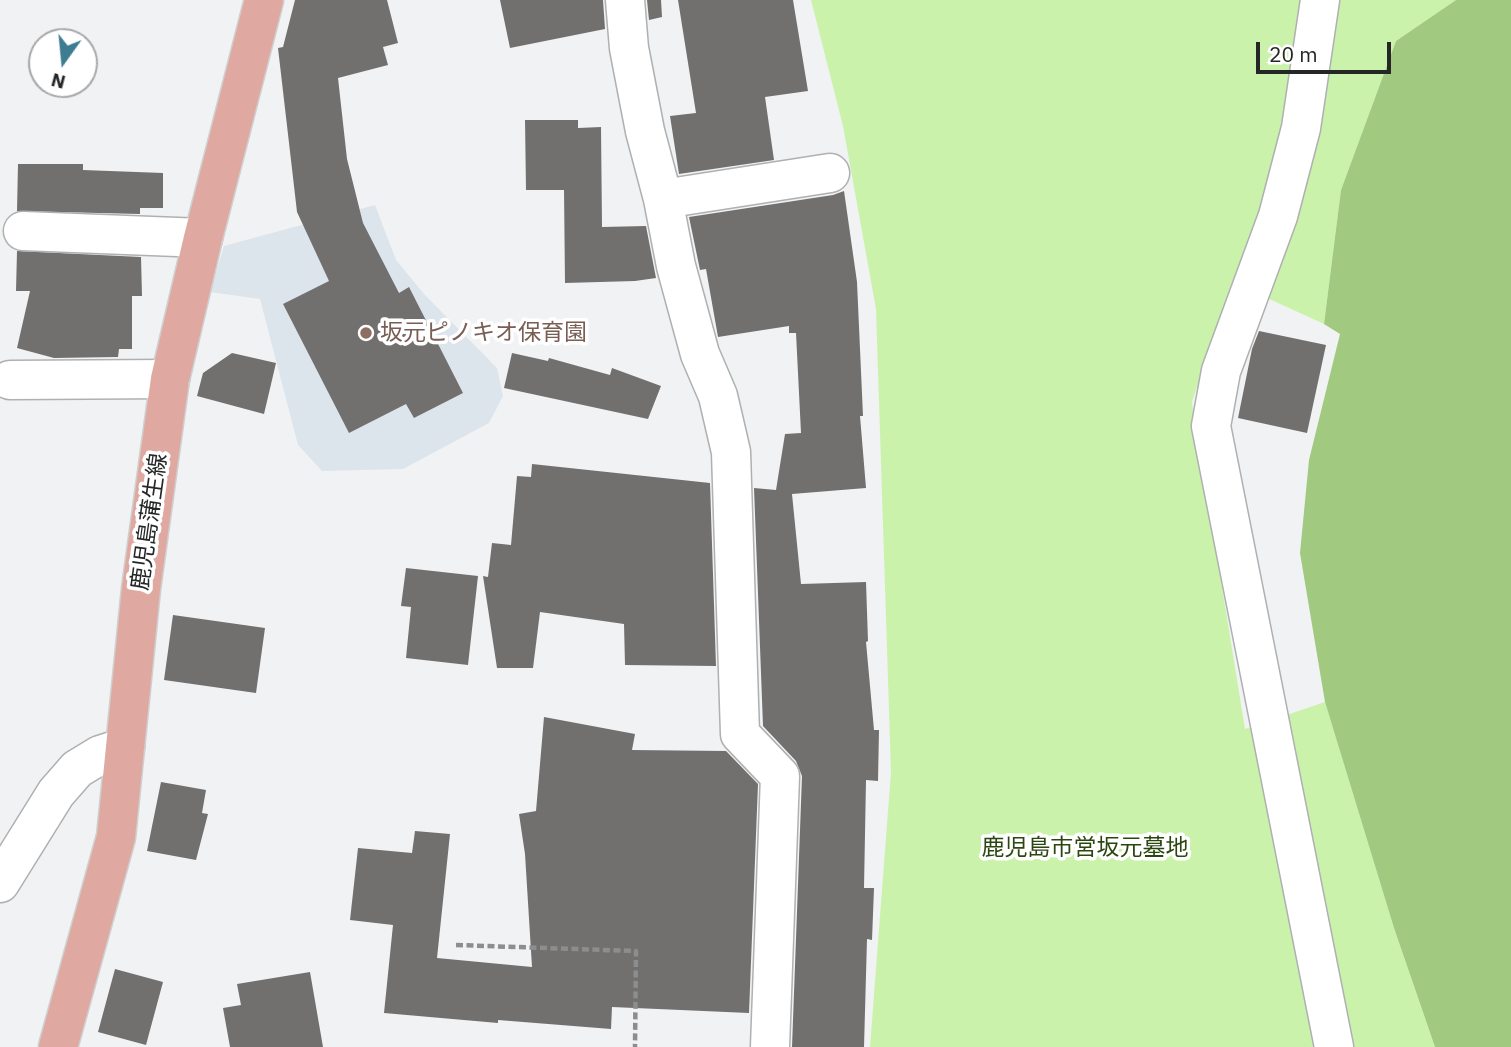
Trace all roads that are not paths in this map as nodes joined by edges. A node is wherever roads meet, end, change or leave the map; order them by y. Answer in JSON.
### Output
{"nodes":[{"id":1,"x":264,"y":0,"type":"edge"},
{"id":2,"x":625,"y":0,"type":"edge"},
{"id":3,"x":1320,"y":0,"type":"edge"},
{"id":4,"x":830,"y":173,"type":"dead end"},
{"id":5,"x":663,"y":199,"type":"junction"},
{"id":6,"x":23,"y":231,"type":"dead end"},
{"id":7,"x":203,"y":238,"type":"junction"},
{"id":8,"x":170,"y":379,"type":"junction"},
{"id":9,"x":10,"y":380,"type":"dead end"},
{"id":10,"x":125,"y":747,"type":"junction"},
{"id":11,"x":0,"y":883,"type":"edge"},
{"id":12,"x":58,"y":1047,"type":"edge"},
{"id":13,"x":770,"y":1047,"type":"edge"},
{"id":14,"x":1334,"y":1047,"type":"edge"}],
"edges":[{"from":1,"to":7,"type":"main road","name":"鹿児島蒲生線"},
{"from":2,"to":5,"type":"street"},
{"from":3,"to":14,"type":"street"},
{"from":4,"to":5,"type":"street"},
{"from":5,"to":13,"type":"street"},
{"from":6,"to":7,"type":"street"},
{"from":7,"to":8,"type":"main road","name":"鹿児島蒲生線"},
{"from":8,"to":9,"type":"street"},
{"from":8,"to":10,"type":"main road","name":"鹿児島蒲生線"},
{"from":10,"to":11,"type":"street"},
{"from":10,"to":12,"type":"main road","name":"鹿児島蒲生線"}]}
